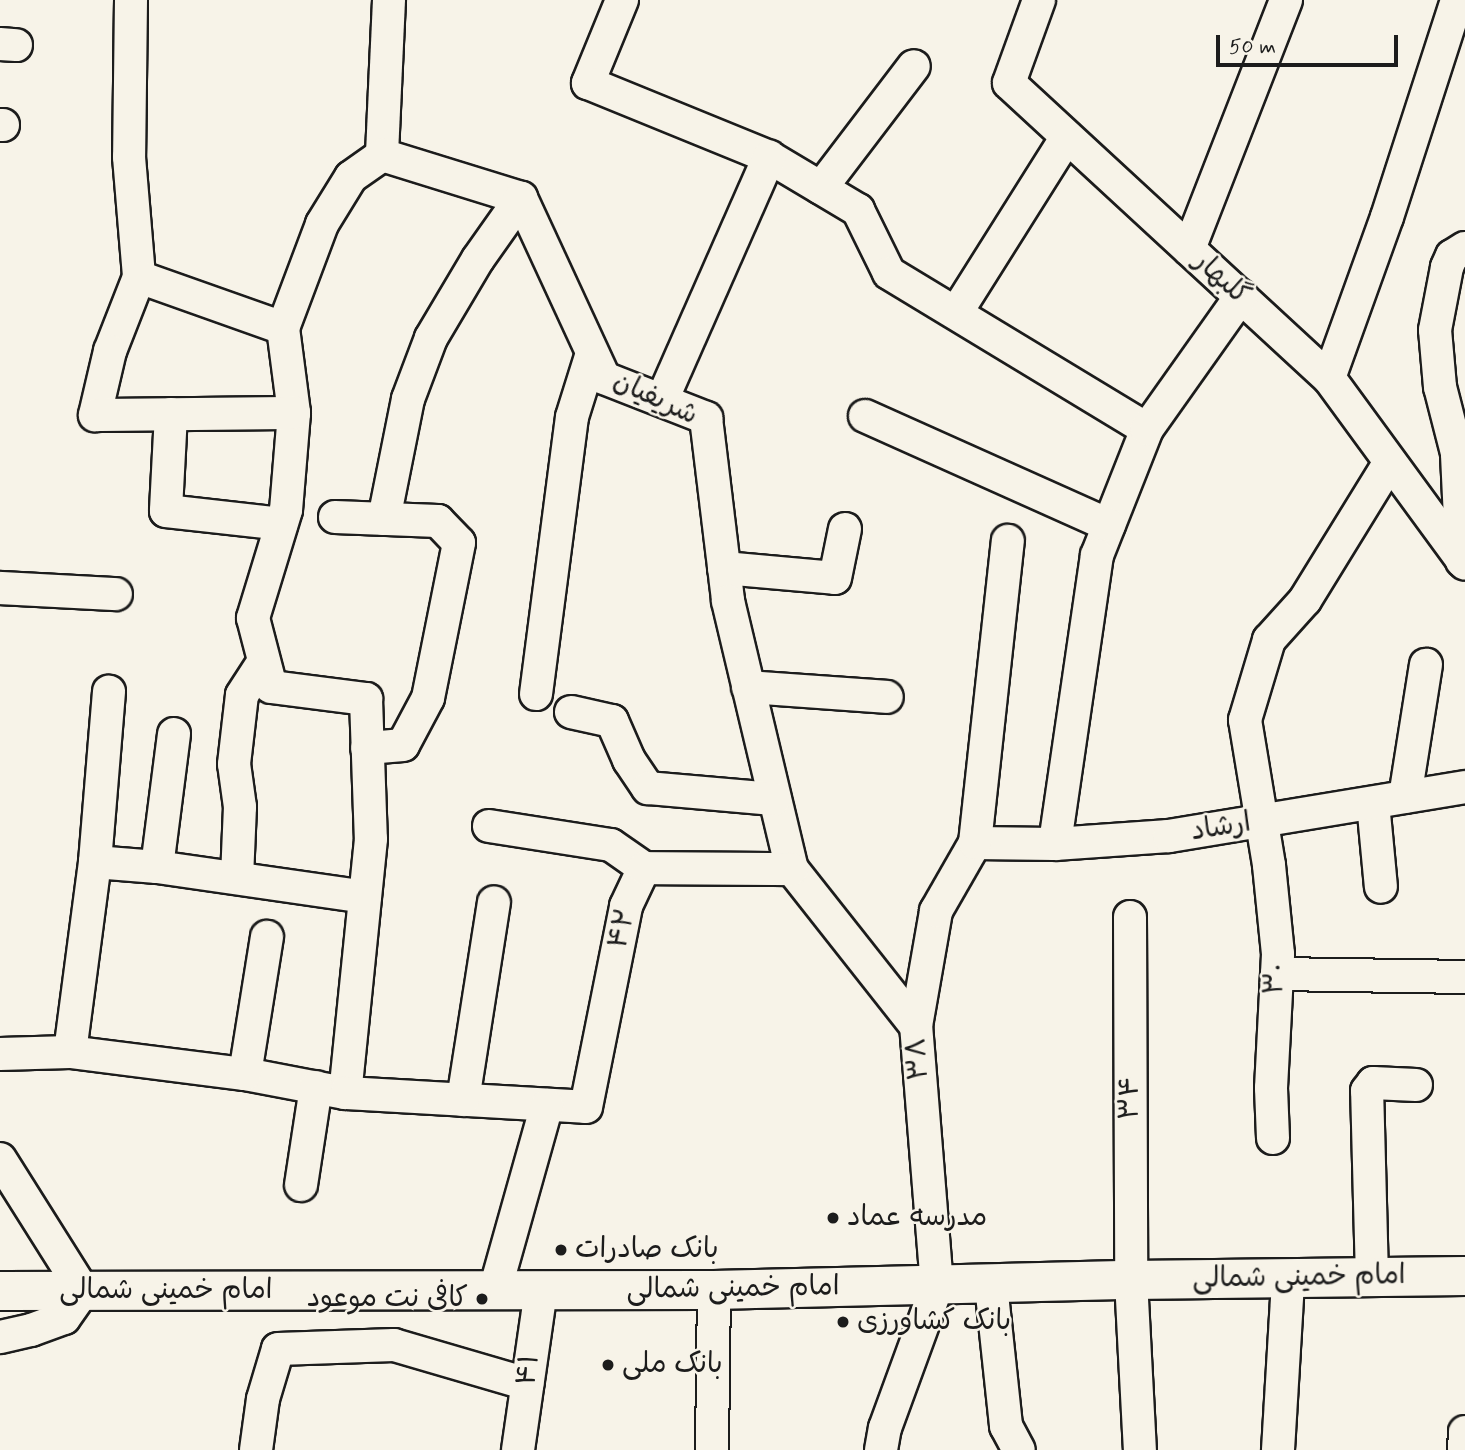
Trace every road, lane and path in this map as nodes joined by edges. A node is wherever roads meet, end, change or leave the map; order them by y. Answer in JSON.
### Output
{"nodes":[{"id":1,"x":131,"y":0,"type":"edge"},
{"id":2,"x":389,"y":0,"type":"edge"},
{"id":3,"x":622,"y":0,"type":"edge"},
{"id":4,"x":1039,"y":0,"type":"edge"},
{"id":5,"x":1286,"y":0,"type":"edge"},
{"id":6,"x":1455,"y":6,"type":"dead end"},
{"id":7,"x":914,"y":66,"type":"dead end"},
{"id":8,"x":1067,"y":136,"type":"junction"},
{"id":9,"x":382,"y":155,"type":"junction"},
{"id":10,"x":769,"y":158,"type":"junction"},
{"id":11,"x":821,"y":188,"type":"junction"},
{"id":12,"x":521,"y":198,"type":"junction"},
{"id":13,"x":1465,"y":248,"type":"edge"},
{"id":14,"x":1189,"y":249,"type":"junction"},
{"id":15,"x":139,"y":277,"type":"junction"},
{"id":16,"x":1241,"y":296,"type":"junction"},
{"id":17,"x":956,"y":313,"type":"junction"},
{"id":18,"x":283,"y":328,"type":"junction"},
{"id":19,"x":592,"y":353,"type":"junction"},
{"id":20,"x":1329,"y":378,"type":"junction"},
{"id":21,"x":662,"y":400,"type":"junction"},
{"id":22,"x":294,"y":413,"type":"junction"},
{"id":23,"x":171,"y":414,"type":"junction"},
{"id":24,"x":865,"y":416,"type":"dead end"},
{"id":25,"x":1147,"y":429,"type":"junction"},
{"id":26,"x":1461,"y":453,"type":"edge"},
{"id":27,"x":1391,"y":462,"type":"junction"},
{"id":28,"x":335,"y":517,"type":"dead end"},
{"id":29,"x":384,"y":519,"type":"junction"},
{"id":30,"x":281,"y":524,"type":"junction"},
{"id":31,"x":1109,"y":524,"type":"junction"},
{"id":32,"x":845,"y":529,"type":"dead end"},
{"id":33,"x":1008,"y":541,"type":"dead end"},
{"id":34,"x":1463,"y":563,"type":"edge"},
{"id":35,"x":724,"y":568,"type":"junction"},
{"id":36,"x":0,"y":588,"type":"edge"},
{"id":37,"x":116,"y":594,"type":"dead end"},
{"id":38,"x":264,"y":661,"type":"junction"},
{"id":39,"x":1426,"y":666,"type":"dead end"},
{"id":40,"x":748,"y":687,"type":"junction"},
{"id":41,"x":109,"y":692,"type":"dead end"},
{"id":42,"x":536,"y":694,"type":"dead end"},
{"id":43,"x":887,"y":697,"type":"dead end"},
{"id":44,"x":572,"y":712,"type":"dead end"},
{"id":45,"x":174,"y":733,"type":"dead end"},
{"id":46,"x":367,"y":748,"type":"junction"},
{"id":47,"x":1465,"y":787,"type":"edge"},
{"id":48,"x":1405,"y":797,"type":"junction"},
{"id":49,"x":775,"y":799,"type":"junction"},
{"id":50,"x":1373,"y":803,"type":"junction"},
{"id":51,"x":1261,"y":822,"type":"junction"},
{"id":52,"x":489,"y":827,"type":"dead end"},
{"id":53,"x":975,"y":843,"type":"junction"},
{"id":54,"x":1055,"y":844,"type":"junction"},
{"id":55,"x":95,"y":862,"type":"junction"},
{"id":56,"x":157,"y":867,"type":"junction"},
{"id":57,"x":644,"y":868,"type":"junction"},
{"id":58,"x":792,"y":869,"type":"junction"},
{"id":59,"x":236,"y":878,"type":"junction"},
{"id":60,"x":1381,"y":887,"type":"dead end"},
{"id":61,"x":365,"y":897,"type":"junction"},
{"id":62,"x":494,"y":902,"type":"dead end"},
{"id":63,"x":1130,"y":917,"type":"dead end"},
{"id":64,"x":267,"y":937,"type":"dead end"},
{"id":65,"x":1276,"y":974,"type":"junction"},
{"id":66,"x":1465,"y":978,"type":"edge"},
{"id":67,"x":916,"y":1026,"type":"junction"},
{"id":68,"x":70,"y":1052,"type":"junction"},
{"id":69,"x":0,"y":1054,"type":"edge"},
{"id":70,"x":245,"y":1074,"type":"junction"},
{"id":71,"x":1416,"y":1085,"type":"dead end"},
{"id":72,"x":331,"y":1090,"type":"junction"},
{"id":73,"x":463,"y":1100,"type":"junction"},
{"id":74,"x":547,"y":1105,"type":"junction"},
{"id":75,"x":1273,"y":1138,"type":"dead end"},
{"id":76,"x":0,"y":1159,"type":"edge"},
{"id":77,"x":301,"y":1185,"type":"dead end"},
{"id":78,"x":1465,"y":1276,"type":"edge"},
{"id":79,"x":1372,"y":1278,"type":"junction"},
{"id":80,"x":1132,"y":1280,"type":"junction"},
{"id":81,"x":1288,"y":1280,"type":"junction"},
{"id":82,"x":991,"y":1285,"type":"junction"},
{"id":83,"x":937,"y":1286,"type":"junction"},
{"id":84,"x":495,"y":1290,"type":"junction"},
{"id":85,"x":541,"y":1290,"type":"junction"},
{"id":86,"x":714,"y":1290,"type":"junction"},
{"id":87,"x":0,"y":1291,"type":"edge"},
{"id":88,"x":83,"y":1291,"type":"junction"},
{"id":89,"x":0,"y":1337,"type":"edge"},
{"id":90,"x":527,"y":1384,"type":"junction"},
{"id":91,"x":1465,"y":1432,"type":"edge"},
{"id":92,"x":256,"y":1450,"type":"edge"},
{"id":93,"x":518,"y":1450,"type":"edge"},
{"id":94,"x":712,"y":1450,"type":"edge"},
{"id":95,"x":881,"y":1450,"type":"edge"},
{"id":96,"x":1019,"y":1450,"type":"edge"},
{"id":97,"x":1140,"y":1450,"type":"edge"},
{"id":98,"x":1278,"y":1450,"type":"edge"},
{"id":99,"x":1464,"y":1450,"type":"edge"}],
"edges":[{"from":1,"to":15,"type":"street"},
{"from":2,"to":9,"type":"street"},
{"from":3,"to":10,"type":"street"},
{"from":4,"to":8,"type":"street","name":"گلبهار"},
{"from":5,"to":14,"type":"street"},
{"from":6,"to":20,"type":"street"},
{"from":7,"to":11,"type":"street"},
{"from":8,"to":14,"type":"street","name":"گلبهار"},
{"from":8,"to":17,"type":"street"},
{"from":9,"to":12,"type":"street"},
{"from":9,"to":18,"type":"street"},
{"from":10,"to":11,"type":"street"},
{"from":10,"to":21,"type":"street"},
{"from":11,"to":17,"type":"street"},
{"from":12,"to":19,"type":"street","name":"شریفیان"},
{"from":12,"to":29,"type":"street"},
{"from":13,"to":26,"type":"street"},
{"from":14,"to":16,"type":"street","name":"گلبهار"},
{"from":15,"to":18,"type":"street"},
{"from":15,"to":23,"type":"street"},
{"from":16,"to":20,"type":"street","name":"گلبهار"},
{"from":16,"to":25,"type":"street"},
{"from":17,"to":25,"type":"street"},
{"from":18,"to":22,"type":"street"},
{"from":19,"to":21,"type":"street","name":"شریفیان"},
{"from":19,"to":42,"type":"street"},
{"from":20,"to":27,"type":"street","name":"گلبهار"},
{"from":21,"to":35,"type":"street","name":"شریفیان"},
{"from":22,"to":23,"type":"street"},
{"from":22,"to":30,"type":"street"},
{"from":23,"to":30,"type":"street"},
{"from":24,"to":31,"type":"street"},
{"from":25,"to":31,"type":"street"},
{"from":26,"to":34,"type":"street"},
{"from":27,"to":34,"type":"street","name":"گلبهار"},
{"from":27,"to":51,"type":"street","name":"۳۰"},
{"from":28,"to":29,"type":"street"},
{"from":29,"to":46,"type":"street"},
{"from":30,"to":38,"type":"street"},
{"from":31,"to":54,"type":"street"},
{"from":32,"to":35,"type":"street"},
{"from":33,"to":53,"type":"street"},
{"from":35,"to":40,"type":"street","name":"شریفیان"},
{"from":36,"to":37,"type":"street"},
{"from":38,"to":46,"type":"street"},
{"from":38,"to":59,"type":"street"},
{"from":39,"to":48,"type":"street"},
{"from":40,"to":43,"type":"street"},
{"from":40,"to":49,"type":"street","name":"شریفیان"},
{"from":41,"to":55,"type":"street"},
{"from":44,"to":49,"type":"street"},
{"from":45,"to":56,"type":"street"},
{"from":46,"to":61,"type":"street"},
{"from":47,"to":48,"type":"street","name":"ارشاد"},
{"from":48,"to":50,"type":"street","name":"ارشاد"},
{"from":49,"to":58,"type":"street","name":"شریفیان"},
{"from":50,"to":51,"type":"street","name":"ارشاد"},
{"from":50,"to":60,"type":"street"},
{"from":51,"to":54,"type":"street","name":"ارشاد"},
{"from":51,"to":65,"type":"street","name":"۳۰"},
{"from":52,"to":57,"type":"street"},
{"from":53,"to":54,"type":"street","name":"ارشاد"},
{"from":53,"to":67,"type":"street","name":"۳۸"},
{"from":55,"to":56,"type":"street"},
{"from":55,"to":68,"type":"street"},
{"from":56,"to":59,"type":"street"},
{"from":57,"to":58,"type":"street"},
{"from":57,"to":74,"type":"street","name":"۴۲"},
{"from":58,"to":67,"type":"street"},
{"from":59,"to":61,"type":"street"},
{"from":61,"to":72,"type":"street"},
{"from":62,"to":73,"type":"street"},
{"from":63,"to":80,"type":"street","name":"۳۴"},
{"from":64,"to":70,"type":"street"},
{"from":65,"to":66,"type":"street"},
{"from":65,"to":75,"type":"street","name":"۳۰"},
{"from":67,"to":83,"type":"street","name":"۳۸"},
{"from":68,"to":69,"type":"street"},
{"from":68,"to":70,"type":"street"},
{"from":70,"to":72,"type":"street"},
{"from":71,"to":79,"type":"street"},
{"from":72,"to":73,"type":"street"},
{"from":72,"to":77,"type":"street"},
{"from":73,"to":74,"type":"street"},
{"from":74,"to":84,"type":"street"},
{"from":76,"to":88,"type":"street"},
{"from":78,"to":79,"type":"main road","name":"امام خمینی شمالی"},
{"from":79,"to":81,"type":"main road","name":"امام خمینی شمالی"},
{"from":80,"to":81,"type":"main road","name":"امام خمینی شمالی"},
{"from":80,"to":82,"type":"main road","name":"امام خمینی شمالی"},
{"from":80,"to":97,"type":"street","name":"۳۴"},
{"from":81,"to":98,"type":"street"},
{"from":82,"to":83,"type":"main road","name":"امام خمینی شمالی"},
{"from":82,"to":96,"type":"street"},
{"from":83,"to":86,"type":"main road","name":"امام خمینی شمالی"},
{"from":83,"to":95,"type":"street"},
{"from":84,"to":85,"type":"main road","name":"امام خمینی شمالی"},
{"from":84,"to":88,"type":"main road","name":"امام خمینی شمالی"},
{"from":85,"to":86,"type":"main road","name":"امام خمینی شمالی"},
{"from":85,"to":90,"type":"street","name":"۴۱"},
{"from":86,"to":94,"type":"street"},
{"from":87,"to":88,"type":"main road","name":"امام خمینی شمالی"},
{"from":88,"to":89,"type":"street"},
{"from":90,"to":92,"type":"street"},
{"from":90,"to":93,"type":"street","name":"۴۱"},
{"from":91,"to":99,"type":"street"}]}
